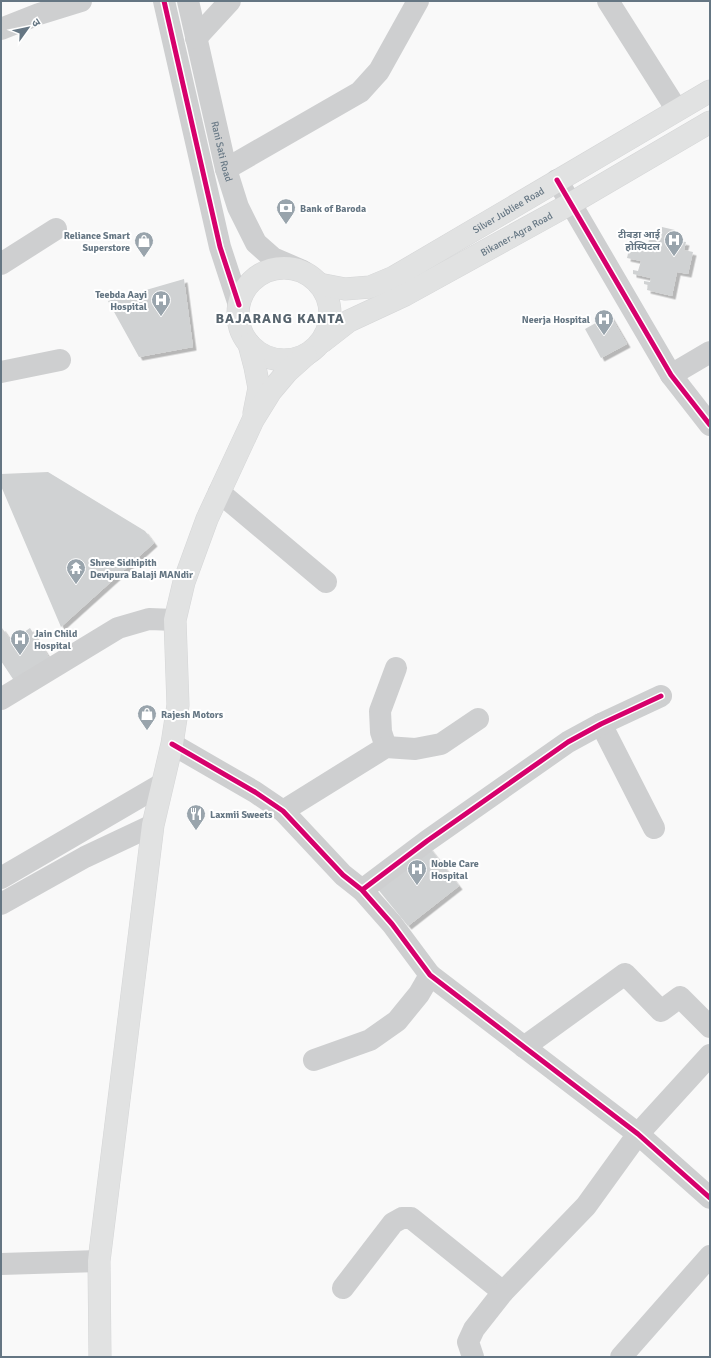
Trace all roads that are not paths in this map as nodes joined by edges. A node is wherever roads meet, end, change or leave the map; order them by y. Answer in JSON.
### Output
{"nodes":[{"id":1,"x":81,"y":1,"type":"edge"},
{"id":2,"x":164,"y":1,"type":"edge"},
{"id":3,"x":188,"y":1,"type":"edge"},
{"id":4,"x":230,"y":1,"type":"edge"},
{"id":5,"x":418,"y":1,"type":"edge"},
{"id":6,"x":608,"y":1,"type":"edge"},
{"id":7,"x":1,"y":29,"type":"edge"},
{"id":8,"x":196,"y":38,"type":"junction"},
{"id":9,"x":710,"y":91,"type":"edge"},
{"id":10,"x":677,"y":110,"type":"junction"},
{"id":11,"x":710,"y":122,"type":"edge"},
{"id":12,"x":226,"y":169,"type":"junction"},
{"id":13,"x":557,"y":180,"type":"junction"},
{"id":14,"x":570,"y":204,"type":"junction"},
{"id":15,"x":56,"y":229,"type":"dead end"},
{"id":16,"x":1,"y":264,"type":"edge"},
{"id":17,"x":311,"y":278,"type":"junction"},
{"id":18,"x":239,"y":305,"type":"junction"},
{"id":19,"x":249,"y":344,"type":"junction"},
{"id":20,"x":314,"y":349,"type":"junction"},
{"id":21,"x":710,"y":352,"type":"edge"},
{"id":22,"x":60,"y":360,"type":"dead end"},
{"id":23,"x":1,"y":372,"type":"edge"},
{"id":24,"x":671,"y":375,"type":"junction"},
{"id":25,"x":253,"y":420,"type":"junction"},
{"id":26,"x":710,"y":424,"type":"edge"},
{"id":27,"x":220,"y":492,"type":"junction"},
{"id":28,"x":326,"y":582,"type":"dead end"},
{"id":29,"x":175,"y":620,"type":"junction"},
{"id":30,"x":396,"y":668,"type":"dead end"},
{"id":31,"x":661,"y":696,"type":"dead end"},
{"id":32,"x":1,"y":699,"type":"edge"},
{"id":33,"x":478,"y":719,"type":"dead end"},
{"id":34,"x":601,"y":724,"type":"junction"},
{"id":35,"x":172,"y":744,"type":"junction"},
{"id":36,"x":386,"y":747,"type":"junction"},
{"id":37,"x":162,"y":784,"type":"junction"},
{"id":38,"x":283,"y":811,"type":"junction"},
{"id":39,"x":153,"y":825,"type":"junction"},
{"id":40,"x":654,"y":828,"type":"dead end"},
{"id":41,"x":1,"y":878,"type":"edge"},
{"id":42,"x":362,"y":890,"type":"junction"},
{"id":43,"x":1,"y":904,"type":"edge"},
{"id":44,"x":430,"y":975,"type":"junction"},
{"id":45,"x":710,"y":1027,"type":"edge"},
{"id":46,"x":524,"y":1047,"type":"junction"},
{"id":47,"x":710,"y":1055,"type":"edge"},
{"id":48,"x":314,"y":1060,"type":"dead end"},
{"id":49,"x":638,"y":1134,"type":"junction"},
{"id":50,"x":710,"y":1198,"type":"edge"},
{"id":51,"x":710,"y":1256,"type":"edge"},
{"id":52,"x":99,"y":1261,"type":"junction"},
{"id":53,"x":1,"y":1264,"type":"edge"},
{"id":54,"x":343,"y":1288,"type":"dead end"},
{"id":55,"x":503,"y":1292,"type":"junction"},
{"id":56,"x":100,"y":1357,"type":"edge"},
{"id":57,"x":473,"y":1357,"type":"edge"},
{"id":58,"x":621,"y":1357,"type":"edge"}],
"edges":[{"from":1,"to":7,"type":"street"},
{"from":2,"to":18,"type":"street"},
{"from":3,"to":8,"type":"street","name":"Rani Sati Road"},
{"from":4,"to":8,"type":"street"},
{"from":5,"to":12,"type":"street"},
{"from":6,"to":10,"type":"street"},
{"from":8,"to":12,"type":"street","name":"Rani Sati Road"},
{"from":9,"to":10,"type":"main road","name":"Silver Jubliee Road"},
{"from":10,"to":13,"type":"main road","name":"Silver Jubliee Road"},
{"from":11,"to":14,"type":"main road","name":"Bikaner-Agra Road"},
{"from":12,"to":17,"type":"street","name":"Rani Sati Road"},
{"from":13,"to":14,"type":"street"},
{"from":13,"to":17,"type":"main road","name":"Silver Jubliee Road"},
{"from":14,"to":20,"type":"main road","name":"Bikaner-Agra Road"},
{"from":14,"to":24,"type":"street"},
{"from":15,"to":16,"type":"street"},
{"from":17,"to":18,"type":"main road"},
{"from":17,"to":20,"type":"main road"},
{"from":18,"to":19,"type":"main road"},
{"from":19,"to":20,"type":"main road"},
{"from":19,"to":25,"type":"main road"},
{"from":20,"to":25,"type":"main road","name":"Bikaner-Agra Road"},
{"from":21,"to":24,"type":"street"},
{"from":22,"to":23,"type":"street"},
{"from":24,"to":26,"type":"street"},
{"from":25,"to":27,"type":"main road"},
{"from":27,"to":28,"type":"street"},
{"from":27,"to":29,"type":"main road"},
{"from":29,"to":32,"type":"street"},
{"from":29,"to":35,"type":"main road"},
{"from":30,"to":36,"type":"street"},
{"from":31,"to":34,"type":"street"},
{"from":33,"to":36,"type":"street"},
{"from":34,"to":40,"type":"street"},
{"from":34,"to":42,"type":"street"},
{"from":35,"to":37,"type":"main road"},
{"from":35,"to":38,"type":"street"},
{"from":36,"to":38,"type":"street"},
{"from":37,"to":39,"type":"main road"},
{"from":37,"to":41,"type":"street"},
{"from":38,"to":42,"type":"street"},
{"from":39,"to":43,"type":"street"},
{"from":39,"to":52,"type":"main road"},
{"from":42,"to":44,"type":"street"},
{"from":44,"to":46,"type":"street"},
{"from":44,"to":48,"type":"street"},
{"from":45,"to":46,"type":"street"},
{"from":46,"to":49,"type":"street"},
{"from":47,"to":49,"type":"street"},
{"from":49,"to":50,"type":"street"},
{"from":49,"to":55,"type":"street"},
{"from":51,"to":58,"type":"street"},
{"from":52,"to":53,"type":"street"},
{"from":52,"to":56,"type":"main road"},
{"from":54,"to":55,"type":"street"},
{"from":55,"to":57,"type":"street"}]}
